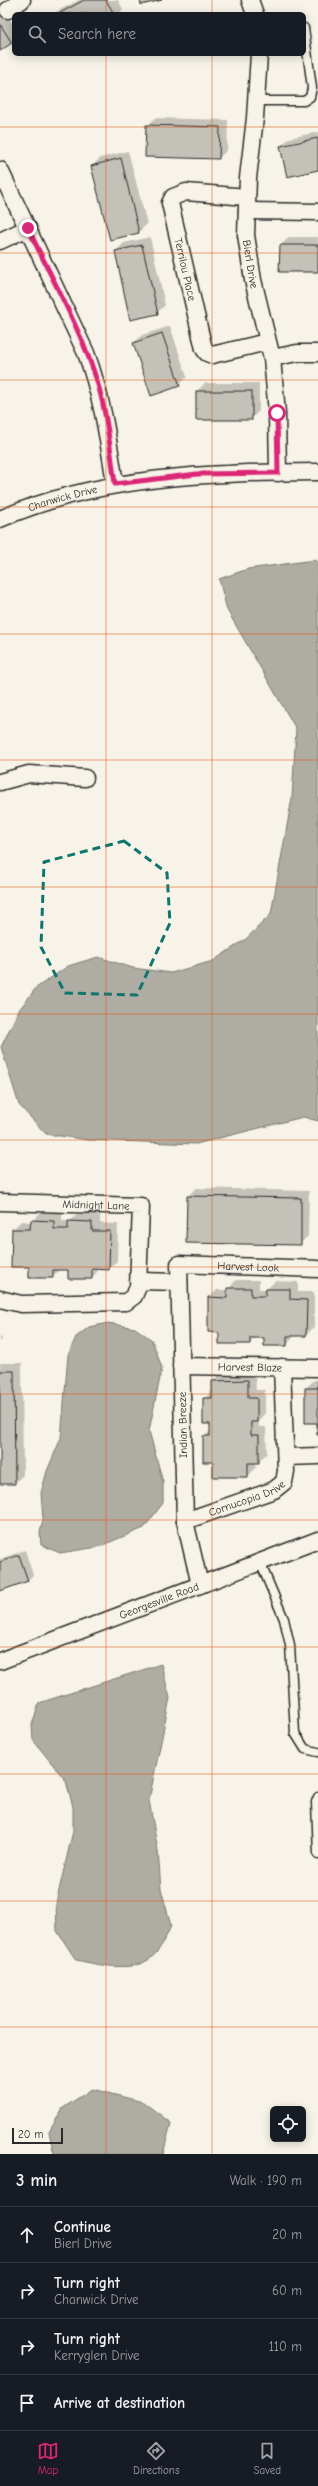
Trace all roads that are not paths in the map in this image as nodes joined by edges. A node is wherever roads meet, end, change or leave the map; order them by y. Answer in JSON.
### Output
{"nodes":[{"id":1,"x":22,"y":0,"type":"edge"},
{"id":2,"x":250,"y":0,"type":"edge"},
{"id":3,"x":8,"y":10,"type":"dead end"},
{"id":4,"x":254,"y":12,"type":"edge"},
{"id":5,"x":306,"y":43,"type":"edge"},
{"id":6,"x":259,"y":56,"type":"edge"},
{"id":7,"x":257,"y":101,"type":"junction"},
{"id":8,"x":0,"y":170,"type":"edge"},
{"id":9,"x":247,"y":204,"type":"junction"},
{"id":10,"x":318,"y":212,"type":"edge"},
{"id":11,"x":28,"y":228,"type":"junction"},
{"id":12,"x":0,"y":241,"type":"edge"},
{"id":13,"x":267,"y":342,"type":"junction"},
{"id":14,"x":318,"y":353,"type":"edge"},
{"id":15,"x":272,"y":358,"type":"junction"},
{"id":16,"x":318,"y":472,"type":"edge"},
{"id":17,"x":278,"y":473,"type":"junction"},
{"id":18,"x":115,"y":484,"type":"junction"},
{"id":19,"x":0,"y":518,"type":"edge"},
{"id":20,"x":85,"y":778,"type":"dead end"},
{"id":21,"x":0,"y":782,"type":"edge"},
{"id":22,"x":0,"y":1202,"type":"edge"},
{"id":23,"x":179,"y":1264,"type":"joint"},
{"id":24,"x":318,"y":1269,"type":"edge"},
{"id":25,"x":139,"y":1281,"type":"junction"},
{"id":26,"x":179,"y":1282,"type":"junction"},
{"id":27,"x":0,"y":1299,"type":"edge"},
{"id":28,"x":181,"y":1366,"type":"junction"},
{"id":29,"x":282,"y":1367,"type":"junction"},
{"id":30,"x":318,"y":1368,"type":"edge"},
{"id":31,"x":318,"y":1456,"type":"edge"},
{"id":32,"x":286,"y":1457,"type":"junction"},
{"id":33,"x":185,"y":1521,"type":"junction"},
{"id":34,"x":318,"y":1540,"type":"edge"},
{"id":35,"x":260,"y":1562,"type":"junction"},
{"id":36,"x":200,"y":1585,"type":"junction"},
{"id":37,"x":0,"y":1661,"type":"edge"},
{"id":38,"x":318,"y":1752,"type":"edge"},
{"id":39,"x":318,"y":1797,"type":"edge"},
{"id":40,"x":318,"y":1855,"type":"edge"}],
"edges":[{"from":1,"to":3,"type":"street"},
{"from":2,"to":4,"type":"street"},
{"from":5,"to":7,"type":"lane"},
{"from":6,"to":7,"type":"street","name":"Bierl Drive"},
{"from":7,"to":9,"type":"street","name":"Bierl Drive"},
{"from":8,"to":11,"type":"street"},
{"from":9,"to":10,"type":"street"},
{"from":9,"to":13,"type":"street","name":"Bierl Drive"},
{"from":9,"to":13,"type":"street","name":"Terrilou Place"},
{"from":11,"to":12,"type":"street"},
{"from":11,"to":18,"type":"street"},
{"from":13,"to":15,"type":"street","name":"Bierl Drive"},
{"from":14,"to":15,"type":"street"},
{"from":15,"to":17,"type":"street","name":"Bierl Drive"},
{"from":16,"to":17,"type":"street","name":"Chanwick Drive"},
{"from":17,"to":18,"type":"street","name":"Chanwick Drive"},
{"from":18,"to":19,"type":"street","name":"Chanwick Drive"},
{"from":20,"to":21,"type":"street"},
{"from":22,"to":25,"type":"street","name":"Midnight Lane"},
{"from":23,"to":24,"type":"street","name":"Harvest Look"},
{"from":23,"to":26,"type":"street","name":"Indian Breeze"},
{"from":25,"to":26,"type":"street"},
{"from":25,"to":27,"type":"street","name":"Midnight Lane"},
{"from":26,"to":28,"type":"street","name":"Indian Breeze"},
{"from":28,"to":29,"type":"street","name":"Harvest Blaze"},
{"from":28,"to":33,"type":"street","name":"Indian Breeze"},
{"from":29,"to":30,"type":"street","name":"Harvest Blaze"},
{"from":29,"to":32,"type":"street","name":"Cornucopia Drive"},
{"from":31,"to":32,"type":"street"},
{"from":32,"to":33,"type":"street","name":"Cornucopia Drive"},
{"from":33,"to":36,"type":"street","name":"Indian Breeze"},
{"from":34,"to":35,"type":"street","name":"Georgesville Road"},
{"from":35,"to":36,"type":"street","name":"Georgesville Road"},
{"from":35,"to":38,"type":"lane"},
{"from":36,"to":37,"type":"street","name":"Georgesville Road"},
{"from":39,"to":40,"type":"lane"}]}
